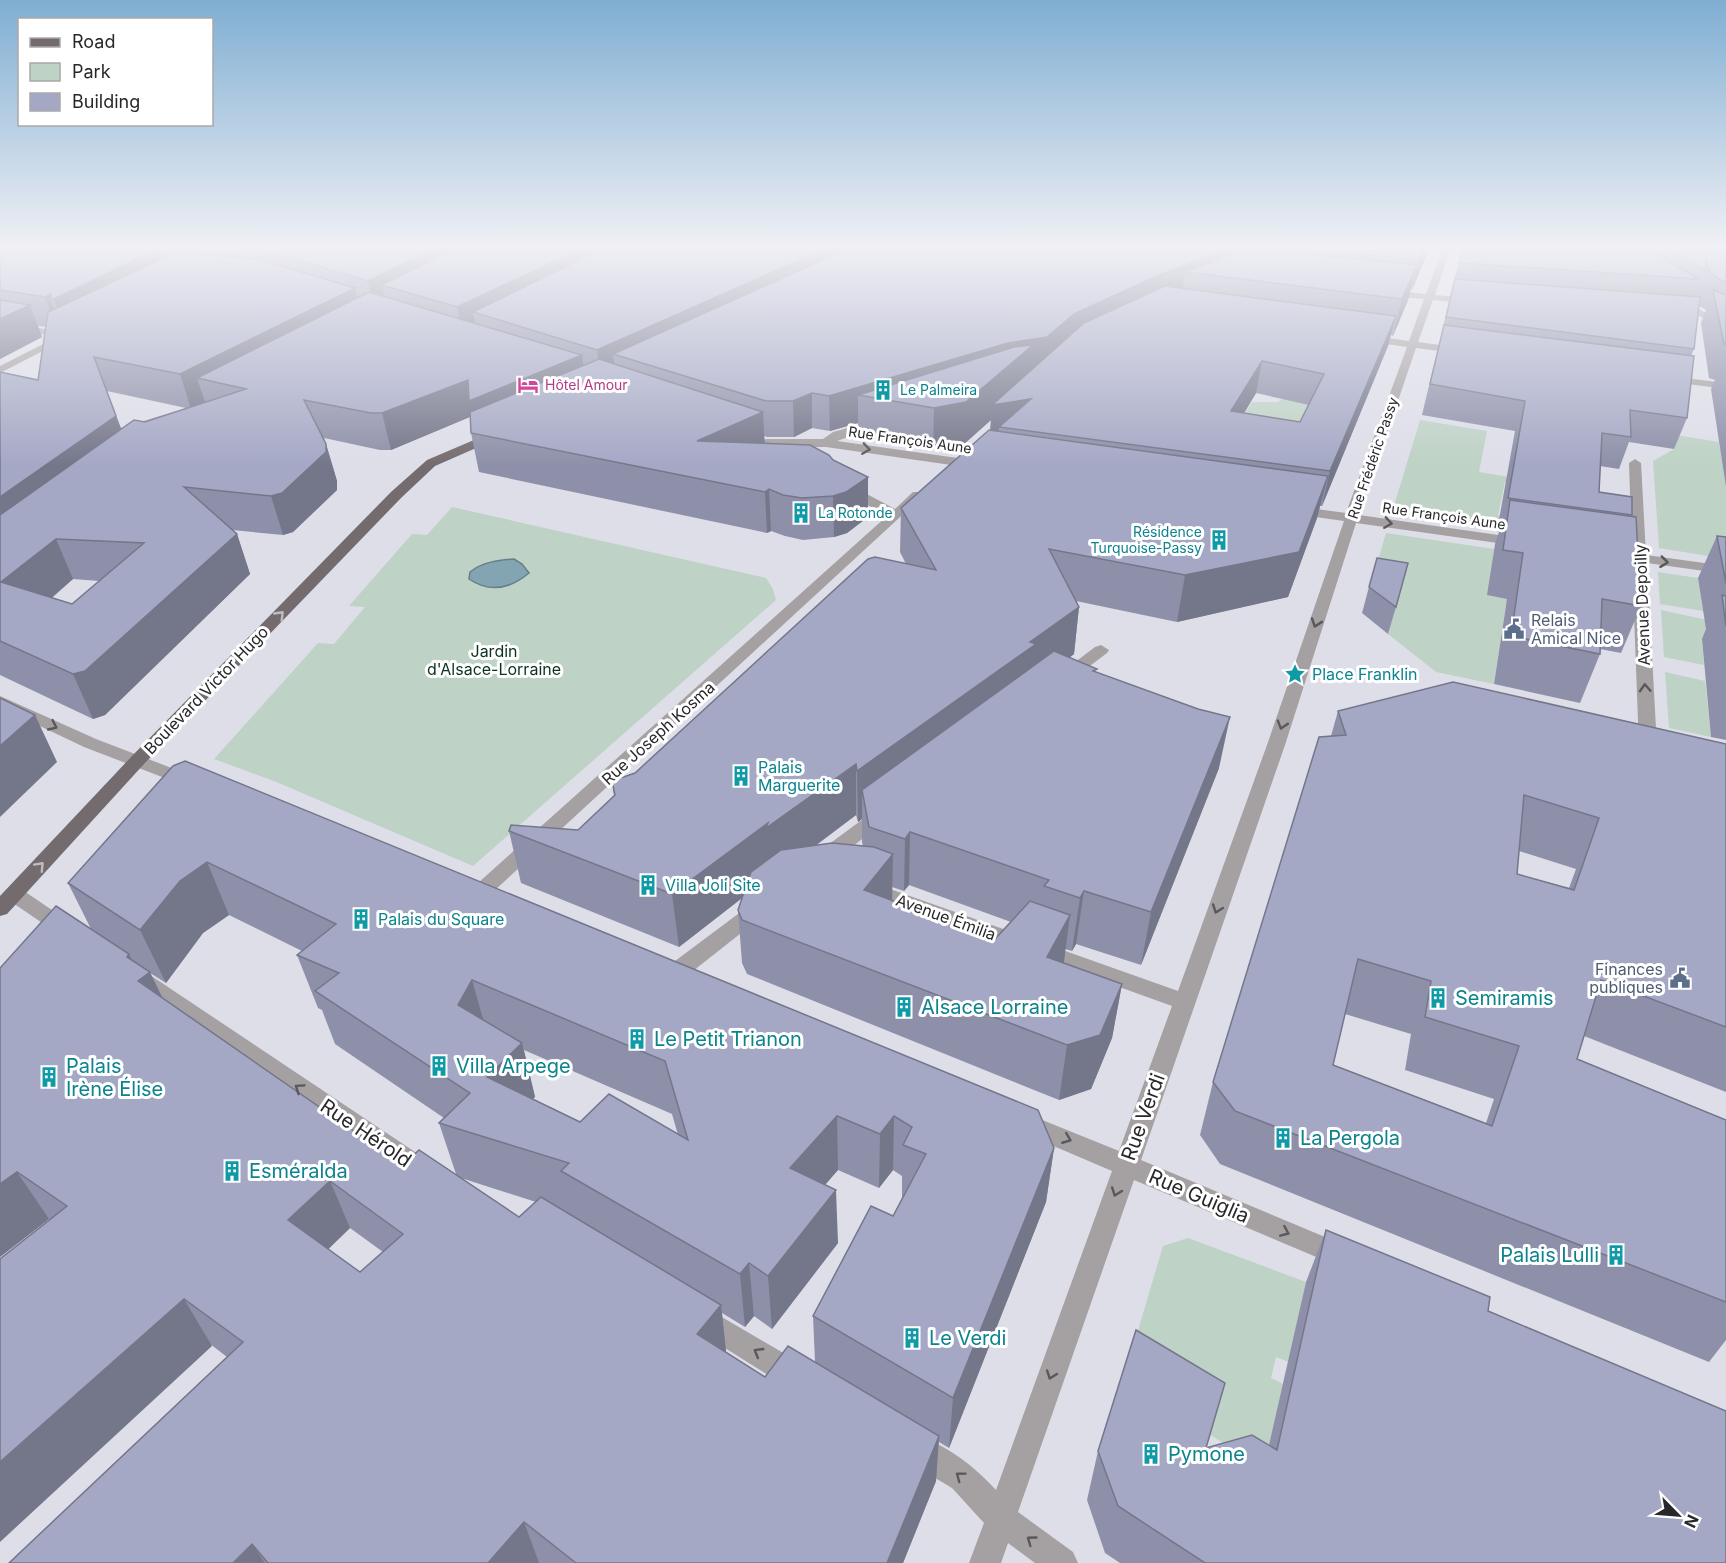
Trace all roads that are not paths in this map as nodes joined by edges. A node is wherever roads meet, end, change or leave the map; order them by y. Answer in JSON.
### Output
{"nodes":[{"id":1,"x":1422,"y":320,"type":"edge"},
{"id":2,"x":1711,"y":320,"type":"edge"},
{"id":3,"x":0,"y":324,"type":"edge"},
{"id":4,"x":1726,"y":329,"type":"edge"},
{"id":5,"x":77,"y":331,"type":"edge"},
{"id":6,"x":67,"y":336,"type":"junction"},
{"id":7,"x":1358,"y":337,"type":"edge"},
{"id":8,"x":1413,"y":345,"type":"junction"},
{"id":9,"x":1472,"y":353,"type":"edge"},
{"id":10,"x":0,"y":370,"type":"edge"},
{"id":11,"x":1657,"y":377,"type":"edge"},
{"id":12,"x":1726,"y":386,"type":"edge"},
{"id":13,"x":892,"y":418,"type":"edge"},
{"id":14,"x":510,"y":429,"type":"edge"},
{"id":15,"x":826,"y":443,"type":"junction"},
{"id":16,"x":786,"y":454,"type":"edge"},
{"id":17,"x":961,"y":457,"type":"junction"},
{"id":18,"x":1635,"y":463,"type":"dead end"},
{"id":19,"x":990,"y":466,"type":"edge"},
{"id":20,"x":943,"y":473,"type":"edge"},
{"id":21,"x":838,"y":483,"type":"edge"},
{"id":22,"x":927,"y":487,"type":"edge"},
{"id":23,"x":1278,"y":508,"type":"edge"},
{"id":24,"x":896,"y":515,"type":"junction"},
{"id":25,"x":1352,"y":518,"type":"junction"},
{"id":26,"x":1534,"y":544,"type":"edge"},
{"id":27,"x":1605,"y":554,"type":"edge"},
{"id":28,"x":1640,"y":559,"type":"junction"},
{"id":29,"x":1726,"y":570,"type":"edge"},
{"id":30,"x":1101,"y":650,"type":"dead end"},
{"id":31,"x":1300,"y":670,"type":"joint"},
{"id":32,"x":1054,"y":685,"type":"edge"},
{"id":33,"x":0,"y":701,"type":"edge"},
{"id":34,"x":1648,"y":747,"type":"edge"},
{"id":35,"x":138,"y":760,"type":"junction"},
{"id":36,"x":213,"y":790,"type":"edge"},
{"id":37,"x":895,"y":805,"type":"edge"},
{"id":38,"x":830,"y":875,"type":"edge"},
{"id":39,"x":850,"y":882,"type":"edge"},
{"id":40,"x":451,"y":888,"type":"edge"},
{"id":41,"x":773,"y":897,"type":"edge"},
{"id":42,"x":7,"y":901,"type":"edge"},
{"id":43,"x":82,"y":940,"type":"edge"},
{"id":44,"x":121,"y":967,"type":"edge"},
{"id":45,"x":649,"y":968,"type":"edge"},
{"id":46,"x":671,"y":976,"type":"junction"},
{"id":47,"x":693,"y":986,"type":"edge"},
{"id":48,"x":1184,"y":1002,"type":"junction"},
{"id":49,"x":1002,"y":1113,"type":"edge"},
{"id":50,"x":1126,"y":1165,"type":"junction"},
{"id":51,"x":442,"y":1185,"type":"edge"},
{"id":52,"x":1364,"y":1265,"type":"edge"},
{"id":53,"x":683,"y":1307,"type":"edge"},
{"id":54,"x":813,"y":1386,"type":"edge"},
{"id":55,"x":893,"y":1435,"type":"edge"},
{"id":56,"x":1000,"y":1518,"type":"junction"},
{"id":57,"x":985,"y":1563,"type":"edge"},
{"id":58,"x":1062,"y":1563,"type":"edge"}],
"edges":[{"from":1,"to":8,"type":"street","name":"Rue Frédéric Passy"},
{"from":2,"to":4,"type":"street"},
{"from":3,"to":6,"type":"street"},
{"from":5,"to":6,"type":"street"},
{"from":6,"to":10,"type":"street"},
{"from":7,"to":8,"type":"street"},
{"from":8,"to":9,"type":"street"},
{"from":8,"to":25,"type":"street","name":"Rue Frédéric Passy"},
{"from":11,"to":12,"type":"street"},
{"from":13,"to":15,"type":"street"},
{"from":35,"to":14,"type":"main road","name":"Boulevard Victor Hugo","one_way":true},
{"from":15,"to":16,"type":"street","name":"Rue François Aune"},
{"from":15,"to":17,"type":"street","name":"Rue François Aune","one_way":true},
{"from":17,"to":19,"type":"street","name":"Rue François Aune"},
{"from":17,"to":20,"type":"street"},
{"from":18,"to":28,"type":"street","name":"Avenue Depoilly"},
{"from":21,"to":24,"type":"street"},
{"from":22,"to":24,"type":"street","name":"Rue Joseph Kosma"},
{"from":23,"to":25,"type":"street","name":"Rue François Aune"},
{"from":24,"to":40,"type":"street","name":"Rue Joseph Kosma"},
{"from":25,"to":26,"type":"street","name":"Rue François Aune","one_way":true},
{"from":25,"to":31,"type":"street","name":"Rue Frédéric Passy","one_way":true},
{"from":27,"to":28,"type":"street"},
{"from":28,"to":29,"type":"street","one_way":true},
{"from":34,"to":28,"type":"street","name":"Avenue Depoilly","one_way":true},
{"from":30,"to":32,"type":"street"},
{"from":31,"to":48,"type":"street","name":"Rue Verdi","one_way":true},
{"from":33,"to":35,"type":"street","one_way":true},
{"from":35,"to":36,"type":"street"},
{"from":42,"to":35,"type":"main road","name":"Boulevard Victor Hugo","one_way":true},
{"from":37,"to":38,"type":"street"},
{"from":39,"to":48,"type":"street","name":"Avenue Émilia"},
{"from":41,"to":46,"type":"street"},
{"from":42,"to":43,"type":"street"},
{"from":51,"to":44,"type":"street","name":"Rue Hérold","one_way":true},
{"from":45,"to":46,"type":"street"},
{"from":46,"to":47,"type":"street"},
{"from":48,"to":50,"type":"street","name":"Rue Verdi"},
{"from":49,"to":50,"type":"street","name":"Rue Guiglia","one_way":true},
{"from":50,"to":52,"type":"street","name":"Rue Guiglia","one_way":true},
{"from":50,"to":56,"type":"street","name":"Rue Verdi","one_way":true},
{"from":54,"to":53,"type":"street","one_way":true},
{"from":56,"to":55,"type":"street","one_way":true},
{"from":56,"to":57,"type":"street","name":"Rue Verdi"},
{"from":58,"to":56,"type":"street","one_way":true}]}
